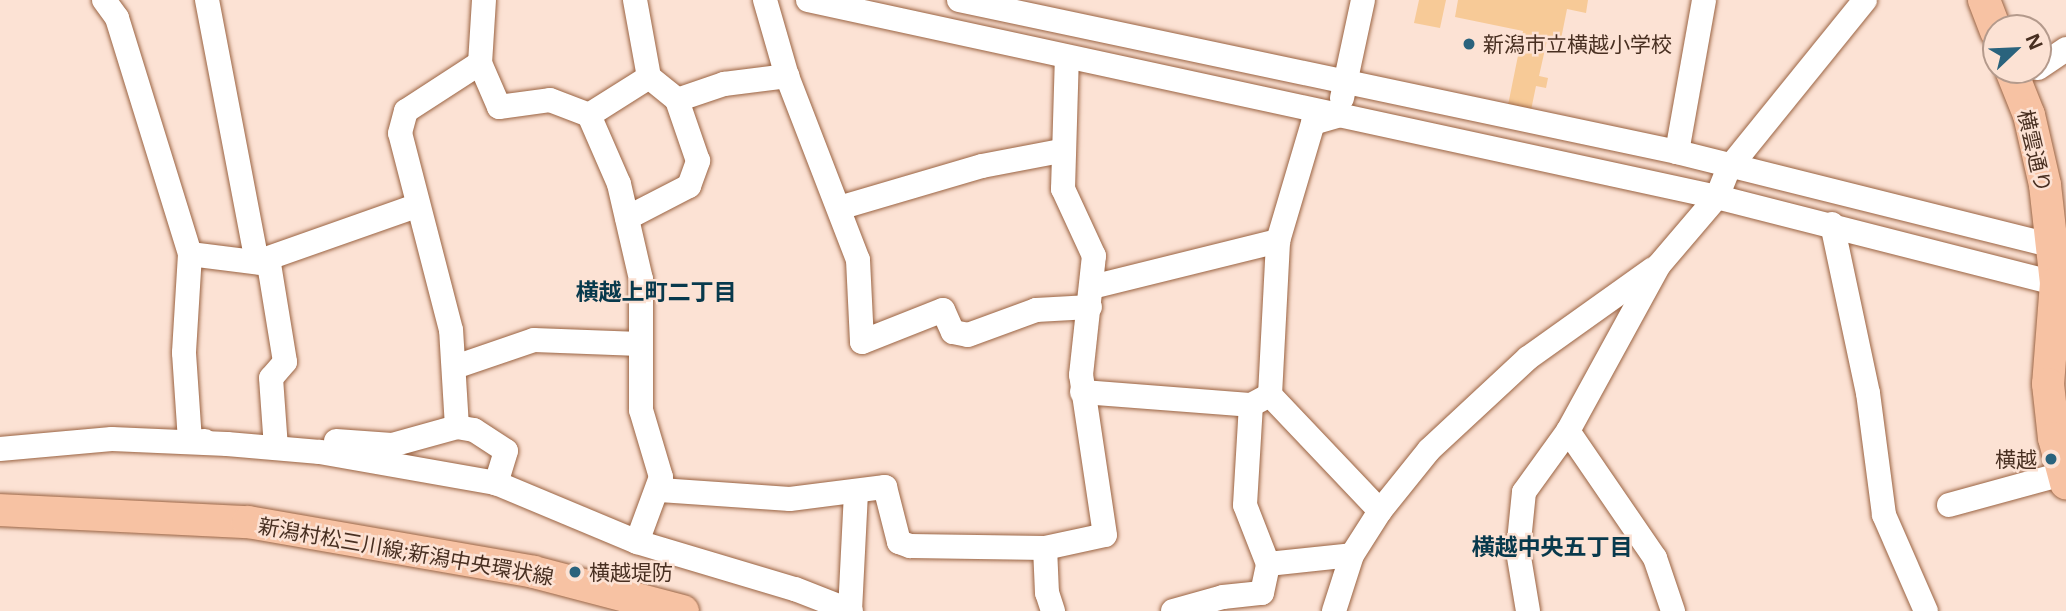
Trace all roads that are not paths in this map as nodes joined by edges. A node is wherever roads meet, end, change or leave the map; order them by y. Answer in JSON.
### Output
{"nodes":[{"id":1,"x":104,"y":0,"type":"edge"},
{"id":2,"x":206,"y":0,"type":"edge"},
{"id":3,"x":484,"y":0,"type":"edge"},
{"id":4,"x":635,"y":0,"type":"edge"},
{"id":5,"x":765,"y":0,"type":"edge"},
{"id":6,"x":808,"y":0,"type":"edge"},
{"id":7,"x":960,"y":0,"type":"edge"},
{"id":8,"x":1363,"y":0,"type":"edge"},
{"id":9,"x":1704,"y":0,"type":"edge"},
{"id":10,"x":1865,"y":0,"type":"edge"},
{"id":11,"x":1067,"y":57,"type":"junction"},
{"id":12,"x":480,"y":63,"type":"junction"},
{"id":13,"x":787,"y":76,"type":"junction"},
{"id":14,"x":649,"y":77,"type":"junction"},
{"id":15,"x":1346,"y":84,"type":"junction"},
{"id":16,"x":2026,"y":84,"type":"edge"},
{"id":17,"x":677,"y":100,"type":"junction"},
{"id":18,"x":589,"y":115,"type":"junction"},
{"id":19,"x":1338,"y":116,"type":"junction"},
{"id":20,"x":1061,"y":151,"type":"junction"},
{"id":21,"x":1677,"y":152,"type":"junction"},
{"id":22,"x":1729,"y":168,"type":"junction"},
{"id":23,"x":1717,"y":197,"type":"junction"},
{"id":24,"x":416,"y":206,"type":"junction"},
{"id":25,"x":839,"y":208,"type":"junction"},
{"id":26,"x":627,"y":218,"type":"junction"},
{"id":27,"x":1832,"y":224,"type":"junction"},
{"id":28,"x":1278,"y":242,"type":"junction"},
{"id":29,"x":2059,"y":247,"type":"edge"},
{"id":30,"x":190,"y":254,"type":"junction"},
{"id":31,"x":257,"y":262,"type":"junction"},
{"id":32,"x":1659,"y":265,"type":"junction"},
{"id":33,"x":2061,"y":284,"type":"edge"},
{"id":34,"x":1091,"y":297,"type":"junction"},
{"id":35,"x":640,"y":344,"type":"junction"},
{"id":36,"x":454,"y":367,"type":"junction"},
{"id":37,"x":1082,"y":392,"type":"junction"},
{"id":38,"x":1260,"y":400,"type":"junction"},
{"id":39,"x":457,"y":427,"type":"junction"},
{"id":40,"x":1568,"y":431,"type":"junction"},
{"id":41,"x":190,"y":442,"type":"junction"},
{"id":42,"x":276,"y":442,"type":"junction"},
{"id":43,"x":0,"y":449,"type":"edge"},
{"id":44,"x":2064,"y":479,"type":"edge"},
{"id":45,"x":496,"y":483,"type":"junction"},
{"id":46,"x":660,"y":490,"type":"junction"},
{"id":47,"x":856,"y":491,"type":"junction"},
{"id":48,"x":1949,"y":505,"type":"dead end"},
{"id":49,"x":0,"y":510,"type":"edge"},
{"id":50,"x":1380,"y":511,"type":"junction"},
{"id":51,"x":637,"y":542,"type":"junction"},
{"id":52,"x":1045,"y":548,"type":"junction"},
{"id":53,"x":1352,"y":555,"type":"junction"},
{"id":54,"x":1268,"y":564,"type":"junction"},
{"id":55,"x":1240,"y":604,"type":"edge"},
{"id":56,"x":683,"y":611,"type":"edge"},
{"id":57,"x":851,"y":611,"type":"edge"},
{"id":58,"x":1053,"y":611,"type":"edge"},
{"id":59,"x":1173,"y":611,"type":"edge"},
{"id":60,"x":1334,"y":611,"type":"edge"},
{"id":61,"x":1528,"y":611,"type":"edge"},
{"id":62,"x":1673,"y":611,"type":"edge"},
{"id":63,"x":1926,"y":611,"type":"edge"}],
"edges":[{"from":1,"to":30,"type":"street"},
{"from":2,"to":31,"type":"street"},
{"from":3,"to":12,"type":"street"},
{"from":4,"to":14,"type":"street"},
{"from":5,"to":13,"type":"street"},
{"from":6,"to":11,"type":"street"},
{"from":7,"to":15,"type":"street"},
{"from":8,"to":15,"type":"street"},
{"from":9,"to":21,"type":"street"},
{"from":10,"to":22,"type":"street"},
{"from":11,"to":19,"type":"street"},
{"from":11,"to":20,"type":"street"},
{"from":12,"to":18,"type":"street"},
{"from":12,"to":24,"type":"street"},
{"from":13,"to":17,"type":"street"},
{"from":13,"to":25,"type":"street"},
{"from":14,"to":17,"type":"street"},
{"from":14,"to":18,"type":"street"},
{"from":15,"to":19,"type":"street"},
{"from":15,"to":21,"type":"street"},
{"from":16,"to":29,"type":"main road","name":"横雲通り"},
{"from":17,"to":26,"type":"street"},
{"from":18,"to":26,"type":"street"},
{"from":19,"to":23,"type":"street"},
{"from":19,"to":28,"type":"street"},
{"from":20,"to":25,"type":"street"},
{"from":20,"to":34,"type":"street"},
{"from":21,"to":22,"type":"street"},
{"from":22,"to":23,"type":"street"},
{"from":22,"to":29,"type":"street"},
{"from":23,"to":27,"type":"street"},
{"from":23,"to":32,"type":"street"},
{"from":24,"to":31,"type":"street"},
{"from":24,"to":36,"type":"street"},
{"from":25,"to":34,"type":"street"},
{"from":26,"to":35,"type":"street"},
{"from":27,"to":33,"type":"street"},
{"from":27,"to":63,"type":"street"},
{"from":28,"to":34,"type":"street"},
{"from":28,"to":38,"type":"street"},
{"from":29,"to":33,"type":"main road","name":"横雲通り"},
{"from":30,"to":31,"type":"street"},
{"from":30,"to":41,"type":"street"},
{"from":31,"to":42,"type":"street"},
{"from":32,"to":40,"type":"street"},
{"from":32,"to":50,"type":"street"},
{"from":33,"to":44,"type":"main road","name":"横雲通り"},
{"from":34,"to":37,"type":"street"},
{"from":35,"to":36,"type":"street"},
{"from":35,"to":46,"type":"street"},
{"from":36,"to":39,"type":"street"},
{"from":37,"to":38,"type":"street"},
{"from":37,"to":52,"type":"street"},
{"from":38,"to":50,"type":"street"},
{"from":38,"to":54,"type":"street"},
{"from":39,"to":42,"type":"street"},
{"from":39,"to":45,"type":"street"},
{"from":40,"to":61,"type":"street"},
{"from":40,"to":62,"type":"street"},
{"from":41,"to":42,"type":"street"},
{"from":41,"to":43,"type":"street"},
{"from":42,"to":45,"type":"street"},
{"from":44,"to":48,"type":"street"},
{"from":45,"to":51,"type":"street"},
{"from":46,"to":47,"type":"street"},
{"from":46,"to":51,"type":"street"},
{"from":47,"to":52,"type":"street"},
{"from":47,"to":57,"type":"street"},
{"from":49,"to":56,"type":"main road","name":"新潟村松三川線;新潟中央環状線"},
{"from":50,"to":53,"type":"street"},
{"from":51,"to":57,"type":"street"},
{"from":52,"to":58,"type":"street"},
{"from":53,"to":54,"type":"street"},
{"from":53,"to":60,"type":"street"},
{"from":54,"to":55,"type":"street"},
{"from":55,"to":59,"type":"street"}]}
